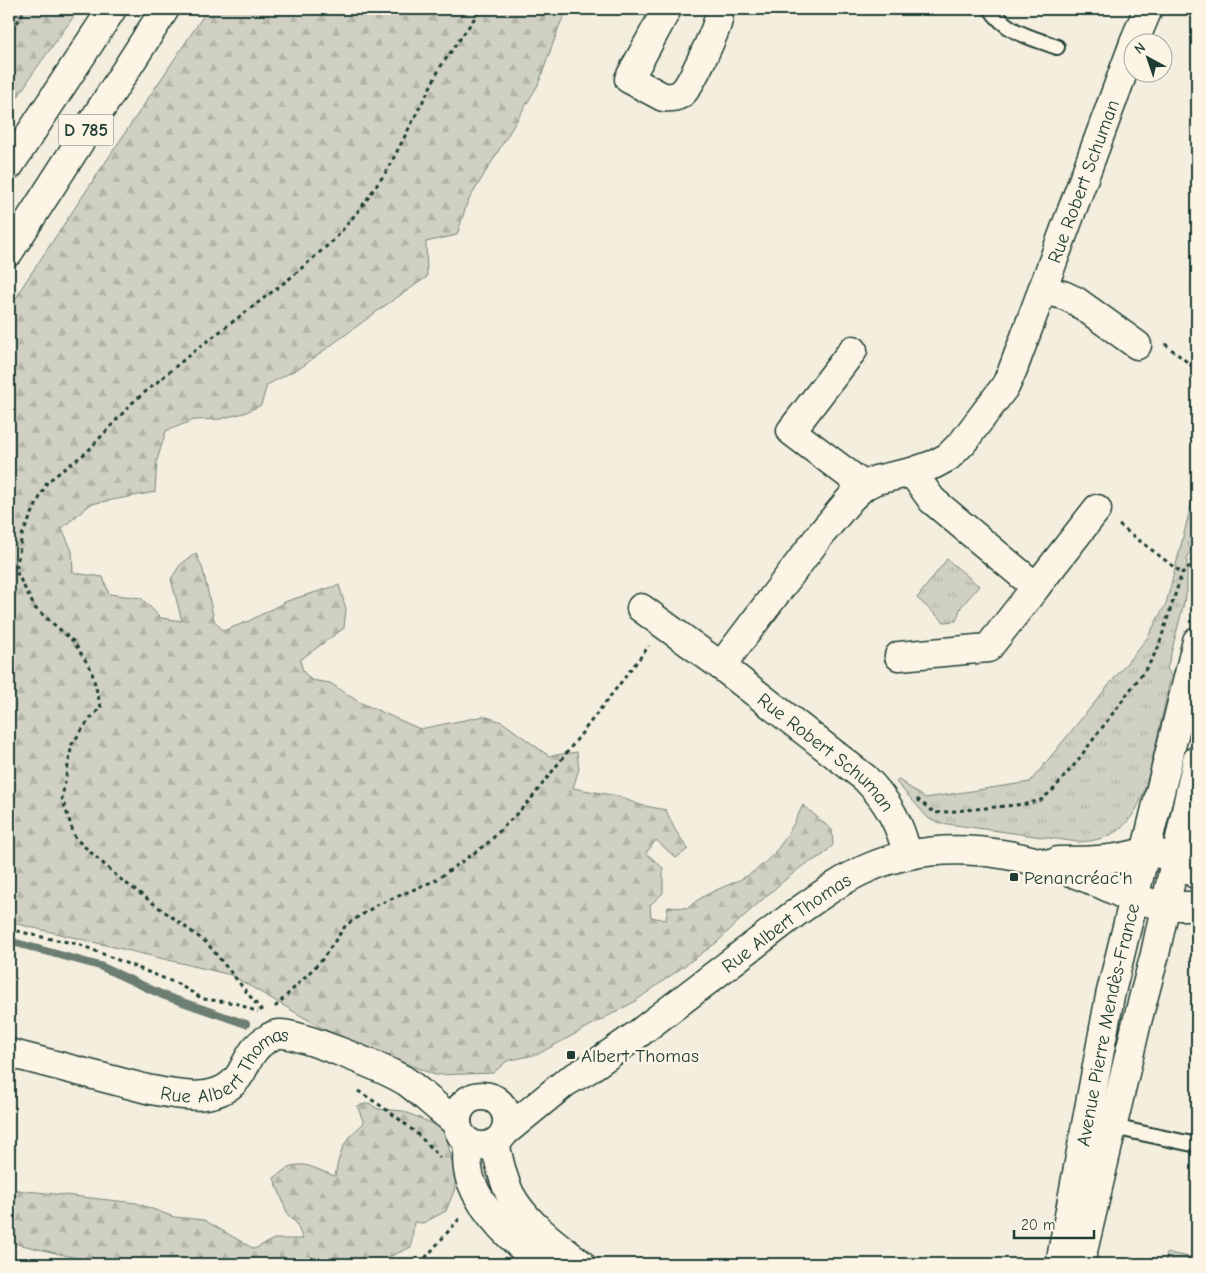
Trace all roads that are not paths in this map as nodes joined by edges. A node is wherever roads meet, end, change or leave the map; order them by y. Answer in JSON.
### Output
{"nodes":[{"id":1,"x":112,"y":9,"type":"edge"},
{"id":2,"x":165,"y":9,"type":"edge"},
{"id":3,"x":667,"y":9,"type":"edge"},
{"id":4,"x":719,"y":9,"type":"edge"},
{"id":5,"x":991,"y":9,"type":"edge"},
{"id":6,"x":1148,"y":9,"type":"edge"},
{"id":7,"x":1139,"y":32,"type":"edge"},
{"id":8,"x":1057,"y":47,"type":"dead end"},
{"id":9,"x":1124,"y":70,"type":"edge"},
{"id":10,"x":9,"y":166,"type":"edge"},
{"id":11,"x":9,"y":252,"type":"edge"},
{"id":12,"x":1042,"y":290,"type":"junction"},
{"id":13,"x":1137,"y":345,"type":"road end"},
{"id":14,"x":853,"y":350,"type":"dead end"},
{"id":15,"x":912,"y":472,"type":"junction"},
{"id":16,"x":864,"y":486,"type":"junction"},
{"id":17,"x":1097,"y":509,"type":"road end"},
{"id":18,"x":1036,"y":587,"type":"junction"},
{"id":19,"x":641,"y":608,"type":"dead end"},
{"id":20,"x":1197,"y":640,"type":"edge"},
{"id":21,"x":899,"y":656,"type":"dead end"},
{"id":22,"x":720,"y":666,"type":"junction"},
{"id":23,"x":1197,"y":760,"type":"edge"},
{"id":24,"x":1146,"y":851,"type":"junction"},
{"id":25,"x":907,"y":855,"type":"junction"},
{"id":26,"x":1175,"y":857,"type":"junction"},
{"id":27,"x":1038,"y":861,"type":"junction"},
{"id":28,"x":1197,"y":875,"type":"edge"},
{"id":29,"x":1134,"y":900,"type":"junction"},
{"id":30,"x":1165,"y":906,"type":"junction"},
{"id":31,"x":1197,"y":906,"type":"edge"},
{"id":32,"x":9,"y":1053,"type":"edge"},
{"id":33,"x":405,"y":1081,"type":"junction"},
{"id":34,"x":566,"y":1082,"type":"junction"},
{"id":35,"x":487,"y":1099,"type":"junction"},
{"id":36,"x":1113,"y":1127,"type":"junction"},
{"id":37,"x":462,"y":1132,"type":"junction"},
{"id":38,"x":500,"y":1137,"type":"junction"},
{"id":39,"x":1197,"y":1145,"type":"edge"},
{"id":40,"x":541,"y":1264,"type":"edge"},
{"id":41,"x":581,"y":1264,"type":"edge"},
{"id":42,"x":1060,"y":1264,"type":"edge"},
{"id":43,"x":1080,"y":1264,"type":"edge"}],
"edges":[{"from":1,"to":10,"type":"main road","number":"D 785"},
{"from":2,"to":11,"type":"main road","number":"D 785"},
{"from":3,"to":4,"type":"main road"},
{"from":5,"to":8,"type":"lane"},
{"from":6,"to":7,"type":"main road","name":"Rue Robert Schuman"},
{"from":9,"to":12,"type":"main road","name":"Rue Robert Schuman"},
{"from":12,"to":13,"type":"main road"},
{"from":12,"to":15,"type":"main road","name":"Rue Robert Schuman"},
{"from":14,"to":16,"type":"main road"},
{"from":15,"to":16,"type":"main road","name":"Rue Robert Schuman"},
{"from":15,"to":18,"type":"main road"},
{"from":16,"to":22,"type":"main road","name":"Rue Robert Schuman"},
{"from":17,"to":18,"type":"main road"},
{"from":18,"to":21,"type":"main road"},
{"from":19,"to":22,"type":"main road","name":"Rue Robert Schuman"},
{"from":20,"to":24,"type":"main road","name":"Avenue Pierre Mendès-France"},
{"from":22,"to":25,"type":"main road","name":"Rue Robert Schuman"},
{"from":23,"to":26,"type":"main road","name":"Avenue Pierre Mendès-France"},
{"from":24,"to":26,"type":"main road"},
{"from":24,"to":27,"type":"main road","name":"Rue Albert Thomas"},
{"from":24,"to":29,"type":"main road","name":"Avenue Pierre Mendès-France"},
{"from":25,"to":27,"type":"main road","name":"Rue Albert Thomas"},
{"from":25,"to":34,"type":"main road","name":"Rue Albert Thomas"},
{"from":26,"to":28,"type":"main road"},
{"from":26,"to":30,"type":"main road","name":"Avenue Pierre Mendès-France"},
{"from":27,"to":29,"type":"main road","name":"Rue Albert Thomas"},
{"from":29,"to":30,"type":"main road","name":"Rue Albert Thomas"},
{"from":29,"to":42,"type":"main road","name":"Avenue Pierre Mendès-France"},
{"from":30,"to":31,"type":"main road","name":"Rue Albert Thomas"},
{"from":30,"to":36,"type":"main road","name":"Avenue Pierre Mendès-France"},
{"from":32,"to":33,"type":"main road","name":"Rue Albert Thomas"},
{"from":33,"to":35,"type":"main road","name":"Rue Albert Thomas"},
{"from":33,"to":37,"type":"main road","name":"Rue Albert Thomas"},
{"from":34,"to":35,"type":"main road","name":"Rue Albert Thomas"},
{"from":34,"to":38,"type":"main road","name":"Rue Albert Thomas"},
{"from":35,"to":37,"type":"main road"},
{"from":35,"to":38,"type":"main road"},
{"from":36,"to":39,"type":"lane","name":"Avenue Pierre Mendès-France"},
{"from":36,"to":43,"type":"main road","name":"Avenue Pierre Mendès-France"},
{"from":37,"to":38,"type":"main road"},
{"from":37,"to":40,"type":"main road"},
{"from":38,"to":41,"type":"main road"}]}
